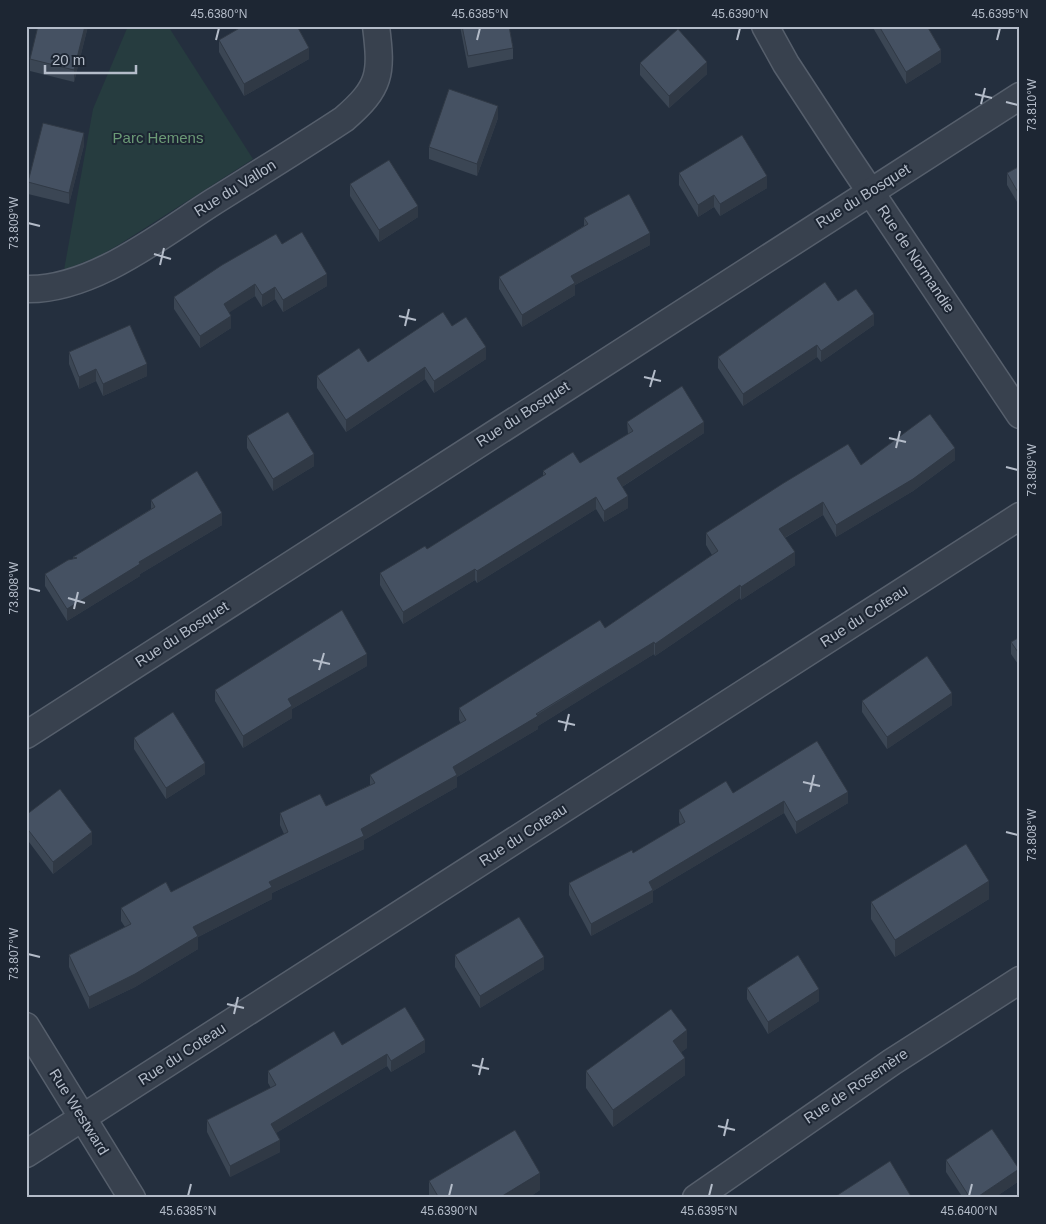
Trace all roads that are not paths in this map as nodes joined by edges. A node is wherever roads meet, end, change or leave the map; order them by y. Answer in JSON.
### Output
{"nodes":[{"id":1,"x":376,"y":26,"type":"edge"},
{"id":2,"x":765,"y":26,"type":"edge"},
{"id":3,"x":1020,"y":96,"type":"edge"},
{"id":4,"x":870,"y":191,"type":"junction"},
{"id":5,"x":26,"y":289,"type":"edge"},
{"id":6,"x":1020,"y":415,"type":"edge"},
{"id":7,"x":1020,"y":516,"type":"edge"},
{"id":8,"x":26,"y":735,"type":"edge"},
{"id":9,"x":1020,"y":980,"type":"edge"},
{"id":10,"x":26,"y":1026,"type":"edge"},
{"id":11,"x":82,"y":1118,"type":"junction"},
{"id":12,"x":26,"y":1154,"type":"edge"},
{"id":13,"x":132,"y":1198,"type":"edge"},
{"id":14,"x":696,"y":1198,"type":"edge"}],
"edges":[{"from":1,"to":5,"type":"street","name":"Rue du Vallon"},
{"from":2,"to":4,"type":"street","name":"Rue de Normandie"},
{"from":3,"to":4,"type":"street","name":"Rue du Bosquet"},
{"from":4,"to":6,"type":"street","name":"Rue de Normandie"},
{"from":4,"to":8,"type":"street","name":"Rue du Bosquet"},
{"from":7,"to":11,"type":"street","name":"Rue du Coteau"},
{"from":9,"to":14,"type":"street","name":"Rue de Rosemère"},
{"from":10,"to":11,"type":"street","name":"Rue Westward"},
{"from":11,"to":12,"type":"street","name":"Rue du Coteau"},
{"from":11,"to":13,"type":"street","name":"Rue Westward"}]}
